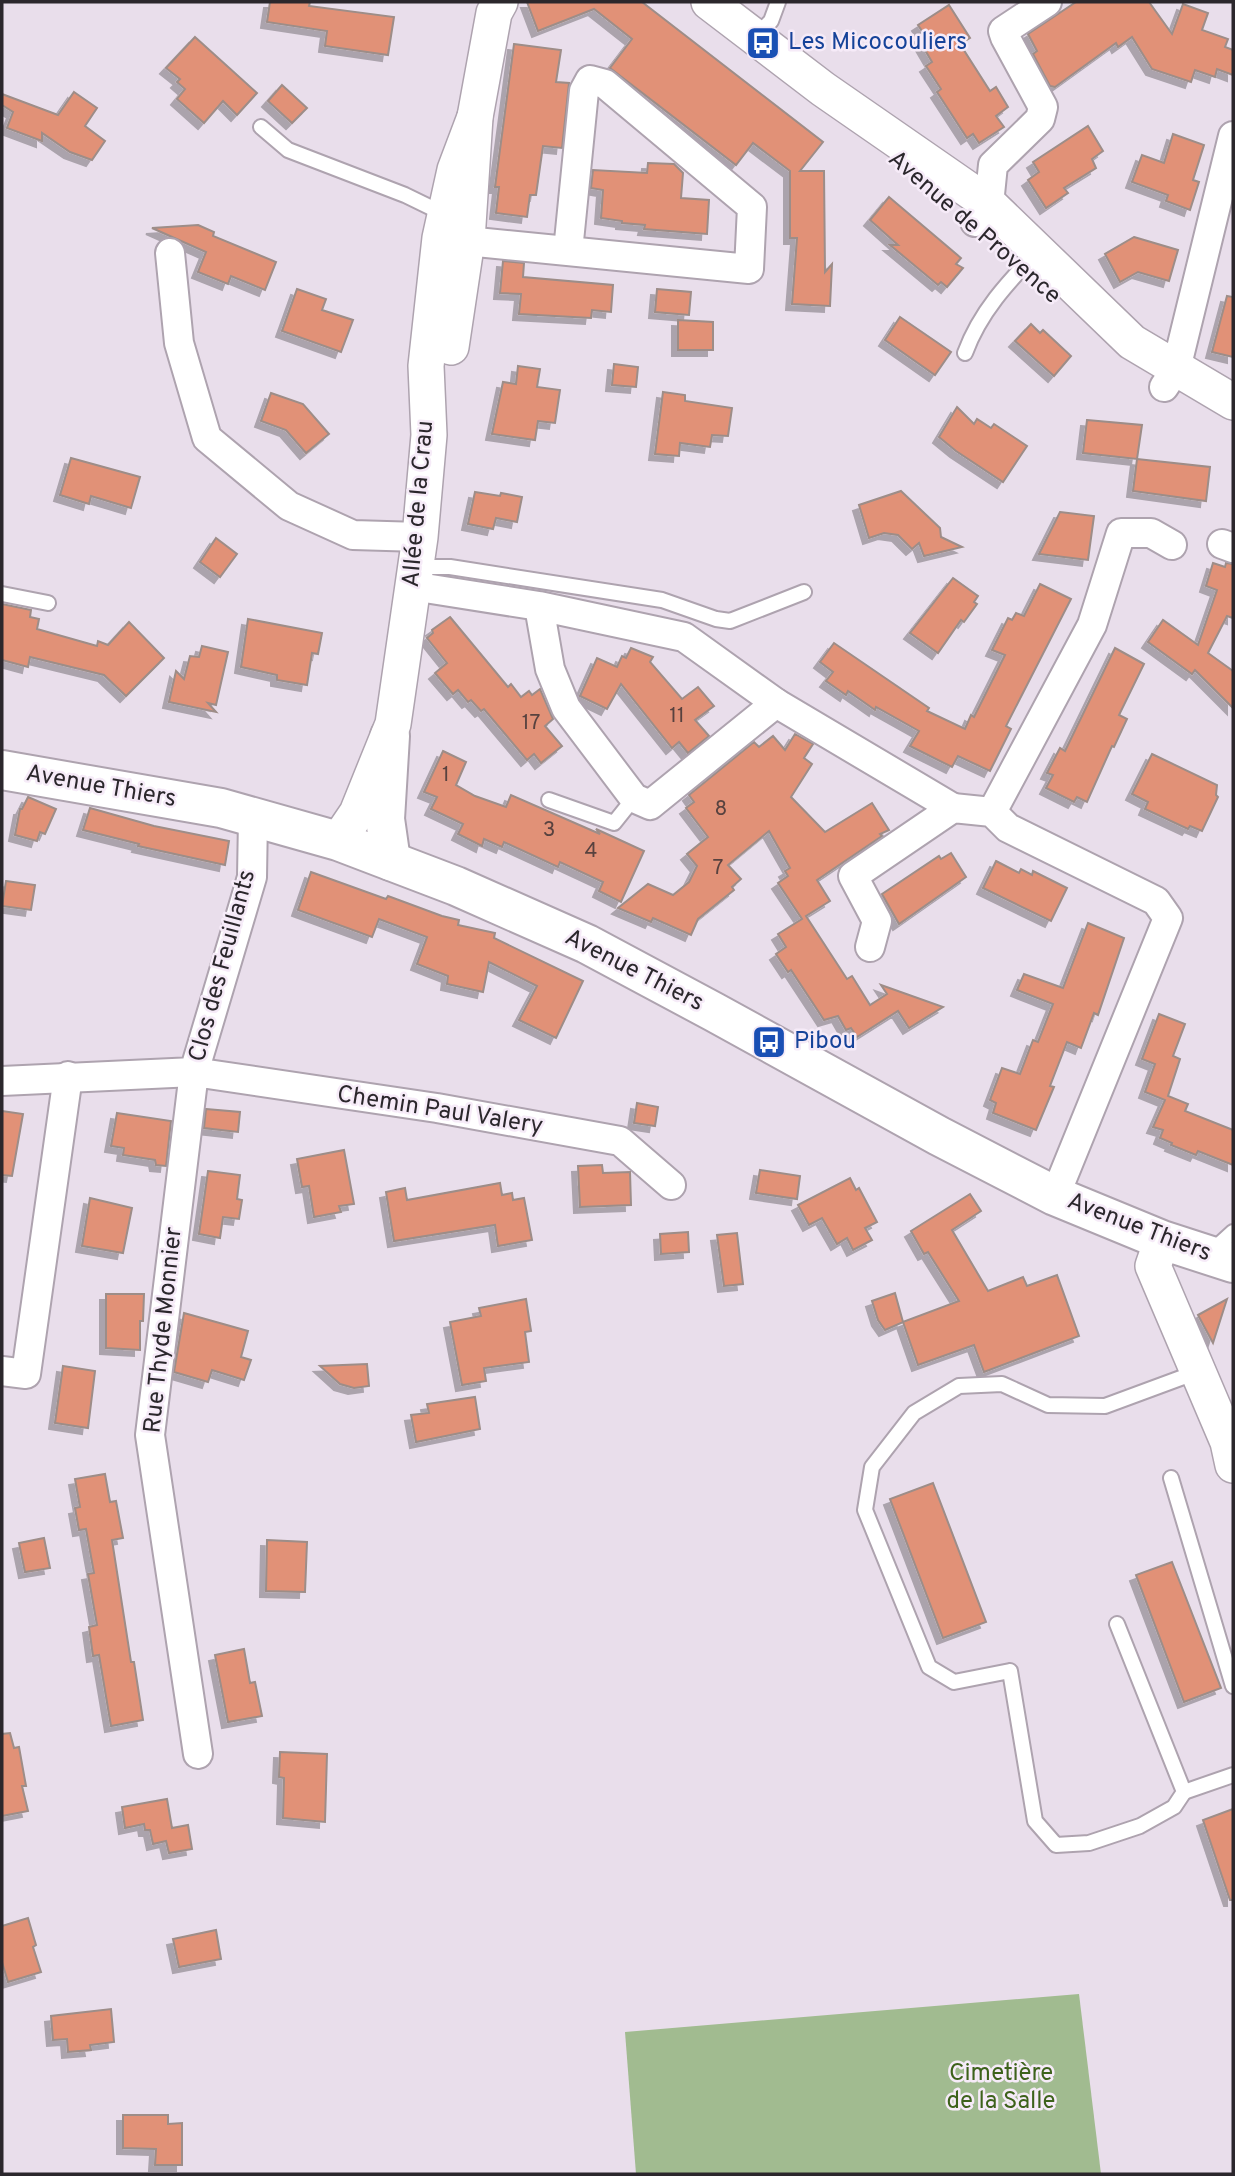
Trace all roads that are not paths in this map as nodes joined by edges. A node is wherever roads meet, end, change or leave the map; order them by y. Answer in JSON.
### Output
{"nodes":[{"id":1,"x":709,"y":2,"type":"edge"},
{"id":2,"x":778,"y":2,"type":"edge"},
{"id":3,"x":1047,"y":2,"type":"edge"},
{"id":4,"x":494,"y":5,"type":"edge"},
{"id":5,"x":755,"y":37,"type":"junction"},
{"id":6,"x":261,"y":127,"type":"dead end"},
{"id":7,"x":1233,"y":136,"type":"edge"},
{"id":8,"x":982,"y":213,"type":"junction"},
{"id":9,"x":451,"y":231,"type":"junction"},
{"id":10,"x":568,"y":251,"type":"junction"},
{"id":11,"x":170,"y":253,"type":"dead end"},
{"id":12,"x":1030,"y":259,"type":"junction"},
{"id":13,"x":965,"y":353,"type":"dead end"},
{"id":14,"x":1170,"y":378,"type":"junction"},
{"id":15,"x":1233,"y":402,"type":"edge"},
{"id":16,"x":1233,"y":424,"type":"edge"},
{"id":17,"x":1172,"y":545,"type":"dead end"},
{"id":18,"x":416,"y":563,"type":"junction"},
{"id":19,"x":804,"y":592,"type":"dead end"},
{"id":20,"x":2,"y":594,"type":"edge"},
{"id":21,"x":48,"y":603,"type":"dead end"},
{"id":22,"x":538,"y":606,"type":"junction"},
{"id":23,"x":776,"y":703,"type":"junction"},
{"id":24,"x":390,"y":736,"type":"junction"},
{"id":25,"x":2,"y":770,"type":"edge"},
{"id":26,"x":634,"y":798,"type":"junction"},
{"id":27,"x":549,"y":800,"type":"dead end"},
{"id":28,"x":953,"y":808,"type":"junction"},
{"id":29,"x":992,"y":812,"type":"junction"},
{"id":30,"x":253,"y":818,"type":"junction"},
{"id":31,"x":338,"y":841,"type":"junction"},
{"id":32,"x":391,"y":861,"type":"junction"},
{"id":33,"x":870,"y":947,"type":"dead end"},
{"id":34,"x":194,"y":1072,"type":"junction"},
{"id":35,"x":68,"y":1076,"type":"junction"},
{"id":36,"x":2,"y":1081,"type":"edge"},
{"id":37,"x":671,"y":1185,"type":"dead end"},
{"id":38,"x":1055,"y":1196,"type":"junction"},
{"id":39,"x":1162,"y":1240,"type":"junction"},
{"id":40,"x":1228,"y":1255,"type":"edge"},
{"id":41,"x":2,"y":1371,"type":"edge"},
{"id":42,"x":1198,"y":1371,"type":"junction"},
{"id":43,"x":1233,"y":1465,"type":"edge"},
{"id":44,"x":1171,"y":1478,"type":"dead end"},
{"id":45,"x":1117,"y":1624,"type":"dead end"},
{"id":46,"x":1233,"y":1686,"type":"edge"},
{"id":47,"x":198,"y":1754,"type":"dead end"},
{"id":48,"x":1233,"y":1775,"type":"edge"},
{"id":49,"x":1184,"y":1792,"type":"junction"}],
"edges":[{"from":1,"to":5,"type":"street","name":"Avenue de Provence"},
{"from":2,"to":5,"type":"lane"},
{"from":3,"to":8,"type":"street"},
{"from":4,"to":9,"type":"street","name":"Allée de la Crau"},
{"from":5,"to":8,"type":"street","name":"Avenue de Provence"},
{"from":6,"to":9,"type":"lane"},
{"from":7,"to":14,"type":"street"},
{"from":8,"to":12,"type":"street","name":"Avenue de Provence"},
{"from":9,"to":10,"type":"street"},
{"from":9,"to":18,"type":"street","name":"Allée de la Crau"},
{"from":10,"to":10,"type":"street"},
{"from":11,"to":18,"type":"street"},
{"from":12,"to":13,"type":"lane"},
{"from":12,"to":14,"type":"street","name":"Avenue de Provence"},
{"from":14,"to":15,"type":"street","name":"Avenue de Provence"},
{"from":14,"to":16,"type":"street","name":"Avenue de Provence"},
{"from":17,"to":29,"type":"street"},
{"from":18,"to":19,"type":"lane"},
{"from":18,"to":22,"type":"street"},
{"from":18,"to":24,"type":"street","name":"Allée de la Crau"},
{"from":20,"to":21,"type":"lane"},
{"from":22,"to":23,"type":"street"},
{"from":22,"to":26,"type":"street"},
{"from":23,"to":26,"type":"street"},
{"from":23,"to":28,"type":"street"},
{"from":24,"to":31,"type":"street","name":"Allée de la Crau"},
{"from":24,"to":32,"type":"main road"},
{"from":25,"to":30,"type":"main road","name":"Avenue Thiers"},
{"from":26,"to":27,"type":"lane"},
{"from":28,"to":29,"type":"street"},
{"from":28,"to":33,"type":"street"},
{"from":29,"to":38,"type":"street"},
{"from":30,"to":31,"type":"main road","name":"Avenue Thiers"},
{"from":30,"to":34,"type":"street","name":"Clos des Feuillants"},
{"from":31,"to":32,"type":"main road","name":"Avenue Thiers"},
{"from":32,"to":38,"type":"main road","name":"Avenue Thiers"},
{"from":34,"to":35,"type":"street","name":"Clos des Feuillants"},
{"from":34,"to":37,"type":"street","name":"Chemin Paul Valery"},
{"from":34,"to":47,"type":"street","name":"Rue Thyde Monnier"},
{"from":35,"to":36,"type":"street","name":"Clos des Feuillants"},
{"from":35,"to":41,"type":"street"},
{"from":38,"to":39,"type":"main road","name":"Avenue Thiers"},
{"from":39,"to":40,"type":"main road","name":"Avenue Thiers"},
{"from":39,"to":42,"type":"street"},
{"from":42,"to":43,"type":"street"},
{"from":42,"to":49,"type":"lane"},
{"from":44,"to":46,"type":"lane"},
{"from":45,"to":49,"type":"lane"},
{"from":48,"to":49,"type":"lane"}]}
